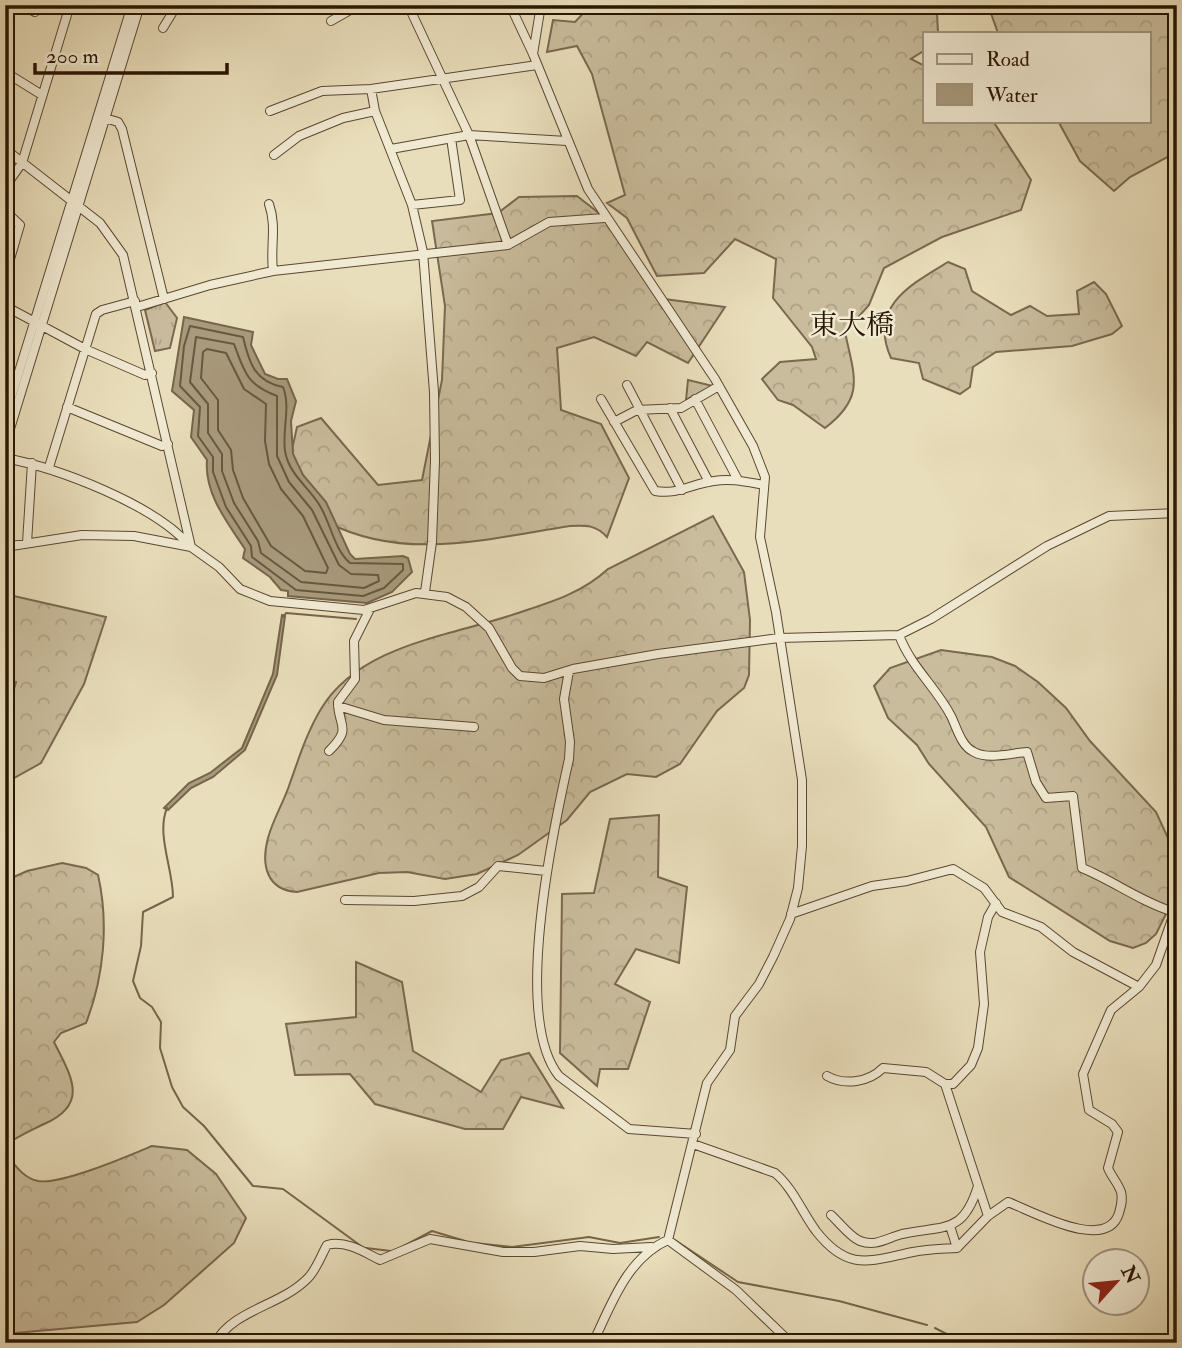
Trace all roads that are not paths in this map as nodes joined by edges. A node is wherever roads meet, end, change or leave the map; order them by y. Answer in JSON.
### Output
{"nodes":[{"id":1,"x":22,"y":5,"type":"edge"},
{"id":2,"x":37,"y":5,"type":"edge"},
{"id":3,"x":70,"y":5,"type":"edge"},
{"id":4,"x":132,"y":5,"type":"edge"},
{"id":5,"x":140,"y":5,"type":"edge"},
{"id":6,"x":177,"y":5,"type":"edge"},
{"id":7,"x":359,"y":5,"type":"edge"},
{"id":8,"x":408,"y":5,"type":"edge"},
{"id":9,"x":510,"y":5,"type":"edge"},
{"id":10,"x":541,"y":5,"type":"edge"},
{"id":11,"x":331,"y":21,"type":"dead end"},
{"id":12,"x":163,"y":28,"type":"dead end"},
{"id":13,"x":533,"y":54,"type":"junction"},
{"id":14,"x":537,"y":65,"type":"junction"},
{"id":15,"x":5,"y":72,"type":"edge"},
{"id":16,"x":444,"y":78,"type":"junction"},
{"id":17,"x":372,"y":89,"type":"junction"},
{"id":18,"x":42,"y":94,"type":"junction"},
{"id":19,"x":270,"y":111,"type":"dead end"},
{"id":20,"x":375,"y":111,"type":"junction"},
{"id":21,"x":105,"y":118,"type":"junction"},
{"id":22,"x":469,"y":135,"type":"junction"},
{"id":23,"x":451,"y":138,"type":"junction"},
{"id":24,"x":567,"y":141,"type":"junction"},
{"id":25,"x":5,"y":149,"type":"edge"},
{"id":26,"x":391,"y":149,"type":"junction"},
{"id":27,"x":274,"y":155,"type":"dead end"},
{"id":28,"x":22,"y":163,"type":"junction"},
{"id":29,"x":5,"y":187,"type":"edge"},
{"id":30,"x":76,"y":203,"type":"junction"},
{"id":31,"x":269,"y":204,"type":"dead end"},
{"id":32,"x":412,"y":205,"type":"junction"},
{"id":33,"x":5,"y":211,"type":"edge"},
{"id":34,"x":604,"y":218,"type":"junction"},
{"id":35,"x":508,"y":245,"type":"junction"},
{"id":36,"x":423,"y":252,"type":"junction"},
{"id":37,"x":273,"y":271,"type":"junction"},
{"id":38,"x":5,"y":276,"type":"edge"},
{"id":39,"x":164,"y":299,"type":"junction"},
{"id":40,"x":136,"y":304,"type":"junction"},
{"id":41,"x":5,"y":306,"type":"edge"},
{"id":42,"x":38,"y":324,"type":"junction"},
{"id":43,"x":85,"y":349,"type":"junction"},
{"id":44,"x":152,"y":373,"type":"junction"},
{"id":45,"x":627,"y":385,"type":"dead end"},
{"id":46,"x":719,"y":386,"type":"junction"},
{"id":47,"x":601,"y":399,"type":"dead end"},
{"id":48,"x":695,"y":399,"type":"junction"},
{"id":49,"x":67,"y":407,"type":"junction"},
{"id":50,"x":670,"y":408,"type":"junction"},
{"id":51,"x":640,"y":410,"type":"junction"},
{"id":52,"x":5,"y":418,"type":"edge"},
{"id":53,"x":614,"y":422,"type":"junction"},
{"id":54,"x":168,"y":444,"type":"junction"},
{"id":55,"x":5,"y":445,"type":"edge"},
{"id":56,"x":5,"y":458,"type":"edge"},
{"id":57,"x":32,"y":463,"type":"junction"},
{"id":58,"x":49,"y":467,"type":"junction"},
{"id":59,"x":738,"y":480,"type":"junction"},
{"id":60,"x":709,"y":482,"type":"junction"},
{"id":61,"x":764,"y":485,"type":"junction"},
{"id":62,"x":682,"y":489,"type":"junction"},
{"id":63,"x":1177,"y":513,"type":"edge"},
{"id":64,"x":27,"y":543,"type":"junction"},
{"id":65,"x":5,"y":547,"type":"edge"},
{"id":66,"x":191,"y":547,"type":"junction"},
{"id":67,"x":425,"y":592,"type":"junction"},
{"id":68,"x":370,"y":609,"type":"junction"},
{"id":69,"x":899,"y":635,"type":"junction"},
{"id":70,"x":779,"y":638,"type":"junction"},
{"id":71,"x":569,"y":671,"type":"junction"},
{"id":72,"x":338,"y":706,"type":"junction"},
{"id":73,"x":474,"y":727,"type":"dead end"},
{"id":74,"x":329,"y":751,"type":"dead end"},
{"id":75,"x":546,"y":871,"type":"junction"},
{"id":76,"x":345,"y":900,"type":"dead end"},
{"id":77,"x":996,"y":903,"type":"junction"},
{"id":78,"x":1175,"y":909,"type":"edge"},
{"id":79,"x":791,"y":914,"type":"junction"},
{"id":80,"x":1139,"y":987,"type":"junction"},
{"id":81,"x":827,"y":1076,"type":"dead end"},
{"id":82,"x":945,"y":1084,"type":"junction"},
{"id":83,"x":696,"y":1134,"type":"junction"},
{"id":84,"x":693,"y":1144,"type":"junction"},
{"id":85,"x":978,"y":1186,"type":"junction"},
{"id":86,"x":831,"y":1215,"type":"dead end"},
{"id":87,"x":988,"y":1216,"type":"junction"},
{"id":88,"x":950,"y":1226,"type":"junction"},
{"id":89,"x":668,"y":1240,"type":"junction"},
{"id":90,"x":651,"y":1247,"type":"junction"},
{"id":91,"x":957,"y":1248,"type":"junction"},
{"id":92,"x":215,"y":1343,"type":"edge"},
{"id":93,"x":593,"y":1343,"type":"edge"},
{"id":94,"x":791,"y":1343,"type":"edge"}],
"edges":[{"from":1,"to":2,"type":"street"},
{"from":3,"to":18,"type":"street"},
{"from":4,"to":30,"type":"street"},
{"from":5,"to":21,"type":"street"},
{"from":6,"to":12,"type":"street"},
{"from":7,"to":11,"type":"street"},
{"from":8,"to":16,"type":"street"},
{"from":9,"to":13,"type":"street"},
{"from":10,"to":13,"type":"street"},
{"from":13,"to":14,"type":"street"},
{"from":14,"to":16,"type":"street"},
{"from":14,"to":24,"type":"street"},
{"from":15,"to":18,"type":"street"},
{"from":16,"to":17,"type":"street"},
{"from":16,"to":22,"type":"street"},
{"from":17,"to":19,"type":"street"},
{"from":17,"to":20,"type":"street"},
{"from":18,"to":28,"type":"street"},
{"from":20,"to":26,"type":"street"},
{"from":20,"to":27,"type":"street"},
{"from":21,"to":30,"type":"street"},
{"from":21,"to":39,"type":"street"},
{"from":22,"to":23,"type":"street"},
{"from":22,"to":24,"type":"street"},
{"from":22,"to":35,"type":"street"},
{"from":23,"to":26,"type":"street"},
{"from":23,"to":32,"type":"street"},
{"from":24,"to":34,"type":"street"},
{"from":25,"to":28,"type":"street"},
{"from":26,"to":32,"type":"street"},
{"from":28,"to":29,"type":"street"},
{"from":28,"to":30,"type":"street"},
{"from":30,"to":40,"type":"street"},
{"from":30,"to":42,"type":"street"},
{"from":31,"to":37,"type":"street"},
{"from":32,"to":36,"type":"street"},
{"from":33,"to":38,"type":"street"},
{"from":34,"to":35,"type":"street"},
{"from":34,"to":46,"type":"street"},
{"from":35,"to":36,"type":"street"},
{"from":36,"to":37,"type":"street"},
{"from":36,"to":67,"type":"street"},
{"from":37,"to":39,"type":"street"},
{"from":39,"to":40,"type":"street"},
{"from":40,"to":43,"type":"street"},
{"from":40,"to":44,"type":"street"},
{"from":41,"to":42,"type":"street"},
{"from":42,"to":43,"type":"street"},
{"from":42,"to":52,"type":"street"},
{"from":42,"to":55,"type":"street"},
{"from":43,"to":44,"type":"street"},
{"from":43,"to":49,"type":"street"},
{"from":44,"to":54,"type":"street"},
{"from":45,"to":51,"type":"street"},
{"from":46,"to":48,"type":"street"},
{"from":46,"to":61,"type":"street"},
{"from":47,"to":53,"type":"street"},
{"from":48,"to":50,"type":"street"},
{"from":48,"to":59,"type":"street"},
{"from":49,"to":54,"type":"street"},
{"from":49,"to":58,"type":"street"},
{"from":50,"to":51,"type":"street"},
{"from":50,"to":60,"type":"street"},
{"from":51,"to":53,"type":"street"},
{"from":51,"to":62,"type":"street"},
{"from":53,"to":62,"type":"street"},
{"from":54,"to":66,"type":"street"},
{"from":56,"to":57,"type":"street"},
{"from":57,"to":58,"type":"street"},
{"from":57,"to":64,"type":"street"},
{"from":58,"to":66,"type":"street"},
{"from":59,"to":60,"type":"street"},
{"from":59,"to":61,"type":"street"},
{"from":60,"to":62,"type":"street"},
{"from":61,"to":70,"type":"street"},
{"from":63,"to":69,"type":"street"},
{"from":64,"to":65,"type":"street"},
{"from":64,"to":66,"type":"street"},
{"from":66,"to":68,"type":"street"},
{"from":67,"to":68,"type":"street"},
{"from":67,"to":71,"type":"street"},
{"from":68,"to":72,"type":"street"},
{"from":69,"to":70,"type":"street"},
{"from":69,"to":78,"type":"street"},
{"from":70,"to":71,"type":"street"},
{"from":70,"to":79,"type":"street"},
{"from":71,"to":75,"type":"street"},
{"from":72,"to":73,"type":"street"},
{"from":72,"to":74,"type":"street"},
{"from":75,"to":76,"type":"street"},
{"from":75,"to":83,"type":"street"},
{"from":77,"to":79,"type":"street"},
{"from":77,"to":80,"type":"street"},
{"from":77,"to":82,"type":"street"},
{"from":78,"to":80,"type":"street"},
{"from":79,"to":83,"type":"street"},
{"from":80,"to":87,"type":"street"},
{"from":81,"to":82,"type":"street"},
{"from":82,"to":85,"type":"street"},
{"from":83,"to":84,"type":"street"},
{"from":84,"to":89,"type":"street"},
{"from":84,"to":91,"type":"street"},
{"from":85,"to":87,"type":"street"},
{"from":85,"to":88,"type":"street"},
{"from":86,"to":88,"type":"street"},
{"from":87,"to":91,"type":"street"},
{"from":88,"to":91,"type":"street"},
{"from":89,"to":90,"type":"street"},
{"from":89,"to":94,"type":"street"},
{"from":90,"to":92,"type":"street"},
{"from":90,"to":93,"type":"street"}]}
